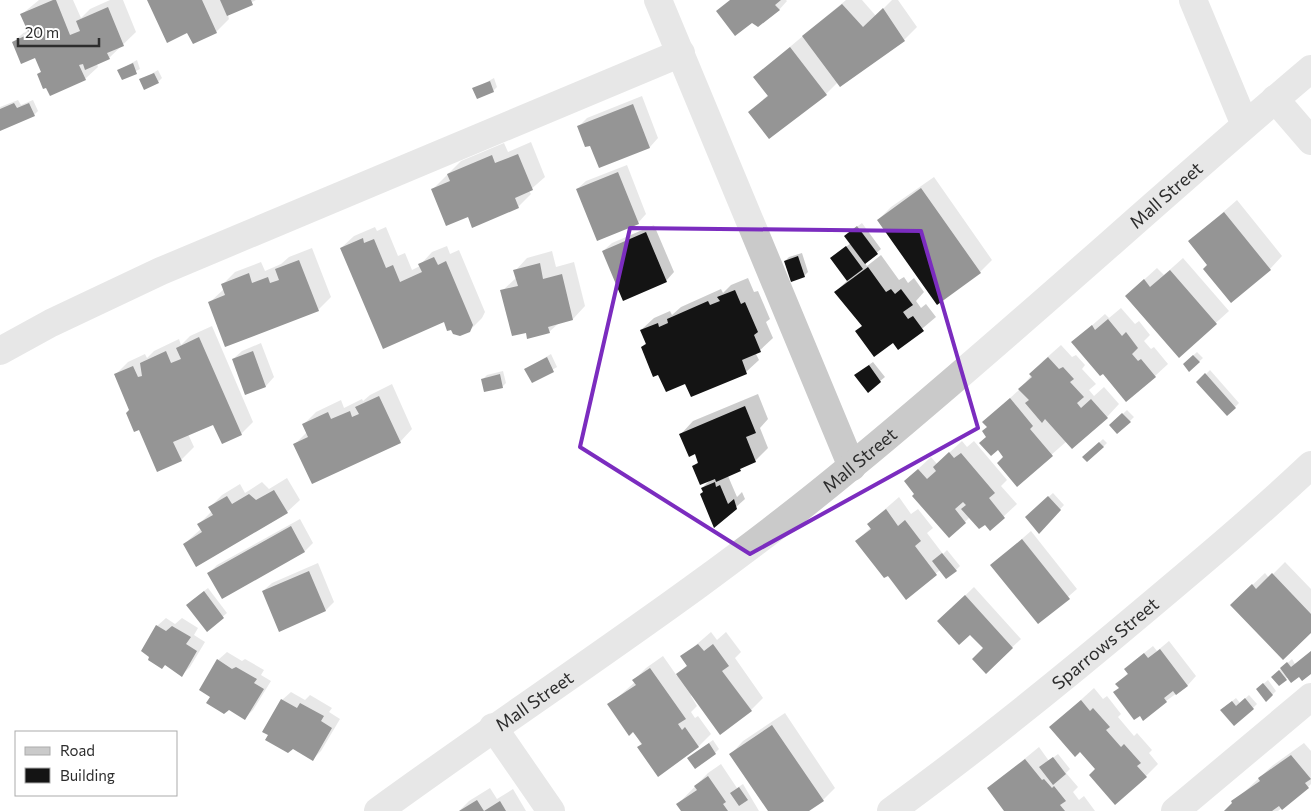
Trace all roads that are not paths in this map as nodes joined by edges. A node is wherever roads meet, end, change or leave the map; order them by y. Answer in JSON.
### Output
{"nodes":[{"id":1,"x":658,"y":0,"type":"edge"},
{"id":2,"x":1192,"y":0,"type":"edge"},
{"id":3,"x":681,"y":53,"type":"junction"},
{"id":4,"x":1311,"y":69,"type":"edge"},
{"id":5,"x":1275,"y":99,"type":"junction"},
{"id":6,"x":1245,"y":125,"type":"junction"},
{"id":7,"x":1311,"y":141,"type":"edge"},
{"id":8,"x":0,"y":351,"type":"edge"},
{"id":9,"x":1311,"y":465,"type":"edge"},
{"id":10,"x":852,"y":467,"type":"junction"},
{"id":11,"x":1306,"y":712,"type":"edge"},
{"id":12,"x":494,"y":727,"type":"junction"},
{"id":13,"x":378,"y":811,"type":"edge"},
{"id":14,"x":551,"y":811,"type":"edge"},
{"id":15,"x":891,"y":811,"type":"edge"},
{"id":16,"x":1175,"y":811,"type":"edge"}],
"edges":[{"from":1,"to":3,"type":"street"},
{"from":2,"to":6,"type":"street"},
{"from":3,"to":8,"type":"street"},
{"from":3,"to":10,"type":"street"},
{"from":4,"to":5,"type":"street","name":"Mall Street"},
{"from":5,"to":6,"type":"street","name":"Mall Street"},
{"from":5,"to":7,"type":"street"},
{"from":6,"to":10,"type":"street","name":"Mall Street"},
{"from":9,"to":15,"type":"street","name":"Sparrows Street"},
{"from":10,"to":12,"type":"street","name":"Mall Street"},
{"from":11,"to":16,"type":"street"},
{"from":12,"to":13,"type":"street","name":"Mall Street"},
{"from":12,"to":14,"type":"street"}]}
